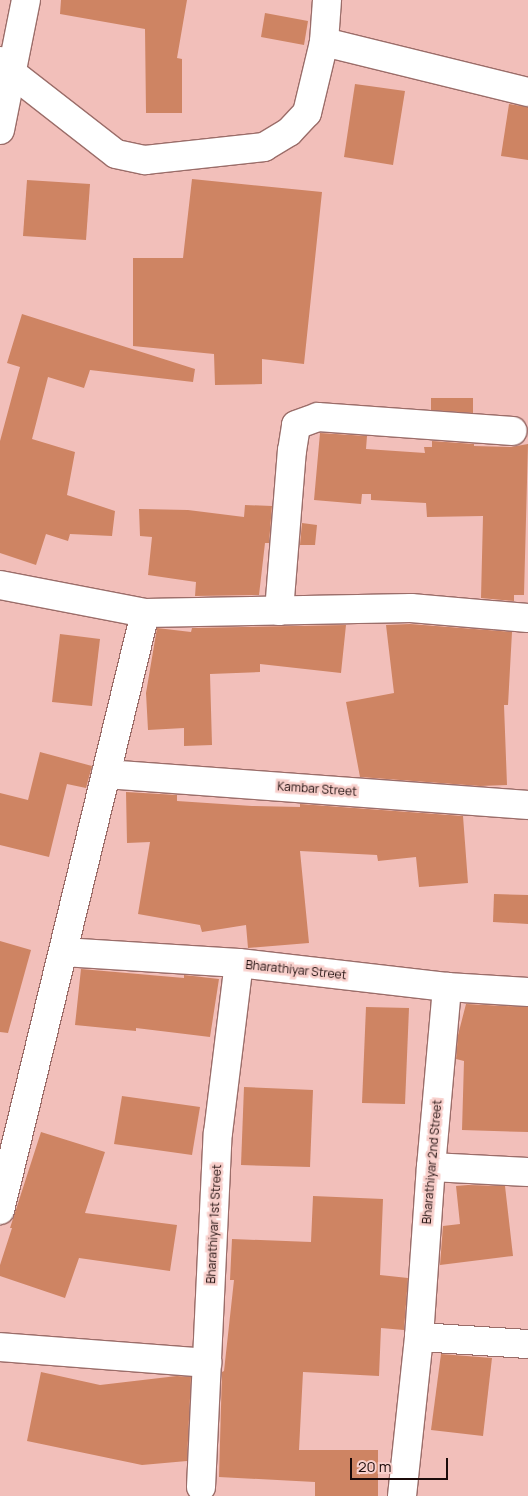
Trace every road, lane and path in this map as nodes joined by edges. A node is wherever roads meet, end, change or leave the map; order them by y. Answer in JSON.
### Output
{"nodes":[{"id":1,"x":26,"y":0,"type":"edge"},
{"id":2,"x":328,"y":0,"type":"edge"},
{"id":3,"x":324,"y":42,"type":"junction"},
{"id":4,"x":6,"y":67,"type":"edge"},
{"id":5,"x":528,"y":92,"type":"edge"},
{"id":6,"x":0,"y":130,"type":"edge"},
{"id":7,"x":512,"y":431,"type":"dead end"},
{"id":8,"x":0,"y":585,"type":"edge"},
{"id":9,"x":279,"y":611,"type":"junction"},
{"id":10,"x":145,"y":613,"type":"junction"},
{"id":11,"x":528,"y":618,"type":"edge"},
{"id":12,"x":106,"y":774,"type":"junction"},
{"id":13,"x":528,"y":805,"type":"edge"},
{"id":14,"x":63,"y":952,"type":"junction"},
{"id":15,"x":239,"y":963,"type":"junction"},
{"id":16,"x":447,"y":987,"type":"junction"},
{"id":17,"x":528,"y":992,"type":"edge"},
{"id":18,"x":431,"y":1167,"type":"junction"},
{"id":19,"x":528,"y":1172,"type":"edge"},
{"id":20,"x":0,"y":1210,"type":"edge"},
{"id":21,"x":419,"y":1337,"type":"junction"},
{"id":22,"x":528,"y":1344,"type":"edge"},
{"id":23,"x":0,"y":1347,"type":"edge"},
{"id":24,"x":207,"y":1363,"type":"junction"},
{"id":25,"x":201,"y":1487,"type":"dead end"},
{"id":26,"x":402,"y":1496,"type":"edge"}],
"edges":[{"from":1,"to":4,"type":"street"},
{"from":2,"to":3,"type":"street"},
{"from":3,"to":4,"type":"street"},
{"from":3,"to":5,"type":"street"},
{"from":4,"to":6,"type":"street"},
{"from":7,"to":9,"type":"street"},
{"from":8,"to":10,"type":"street"},
{"from":9,"to":10,"type":"street"},
{"from":9,"to":11,"type":"street"},
{"from":10,"to":12,"type":"street"},
{"from":12,"to":13,"type":"street","name":"Kambar Street"},
{"from":12,"to":14,"type":"street"},
{"from":14,"to":15,"type":"street","name":"Bharathiyar Street"},
{"from":14,"to":20,"type":"street"},
{"from":15,"to":16,"type":"street","name":"Bharathiyar Street"},
{"from":15,"to":24,"type":"street","name":"Bharathiyar 1st Street"},
{"from":16,"to":17,"type":"street","name":"Bharathiyar Street"},
{"from":16,"to":18,"type":"street","name":"Bharathiyar 2nd Street"},
{"from":18,"to":19,"type":"street"},
{"from":18,"to":21,"type":"street","name":"Bharathiyar 2nd Street"},
{"from":21,"to":22,"type":"street"},
{"from":21,"to":26,"type":"street","name":"Bharathiyar 2nd Street"},
{"from":23,"to":24,"type":"street"},
{"from":24,"to":25,"type":"street","name":"Bharathiyar 1st Street"}]}
